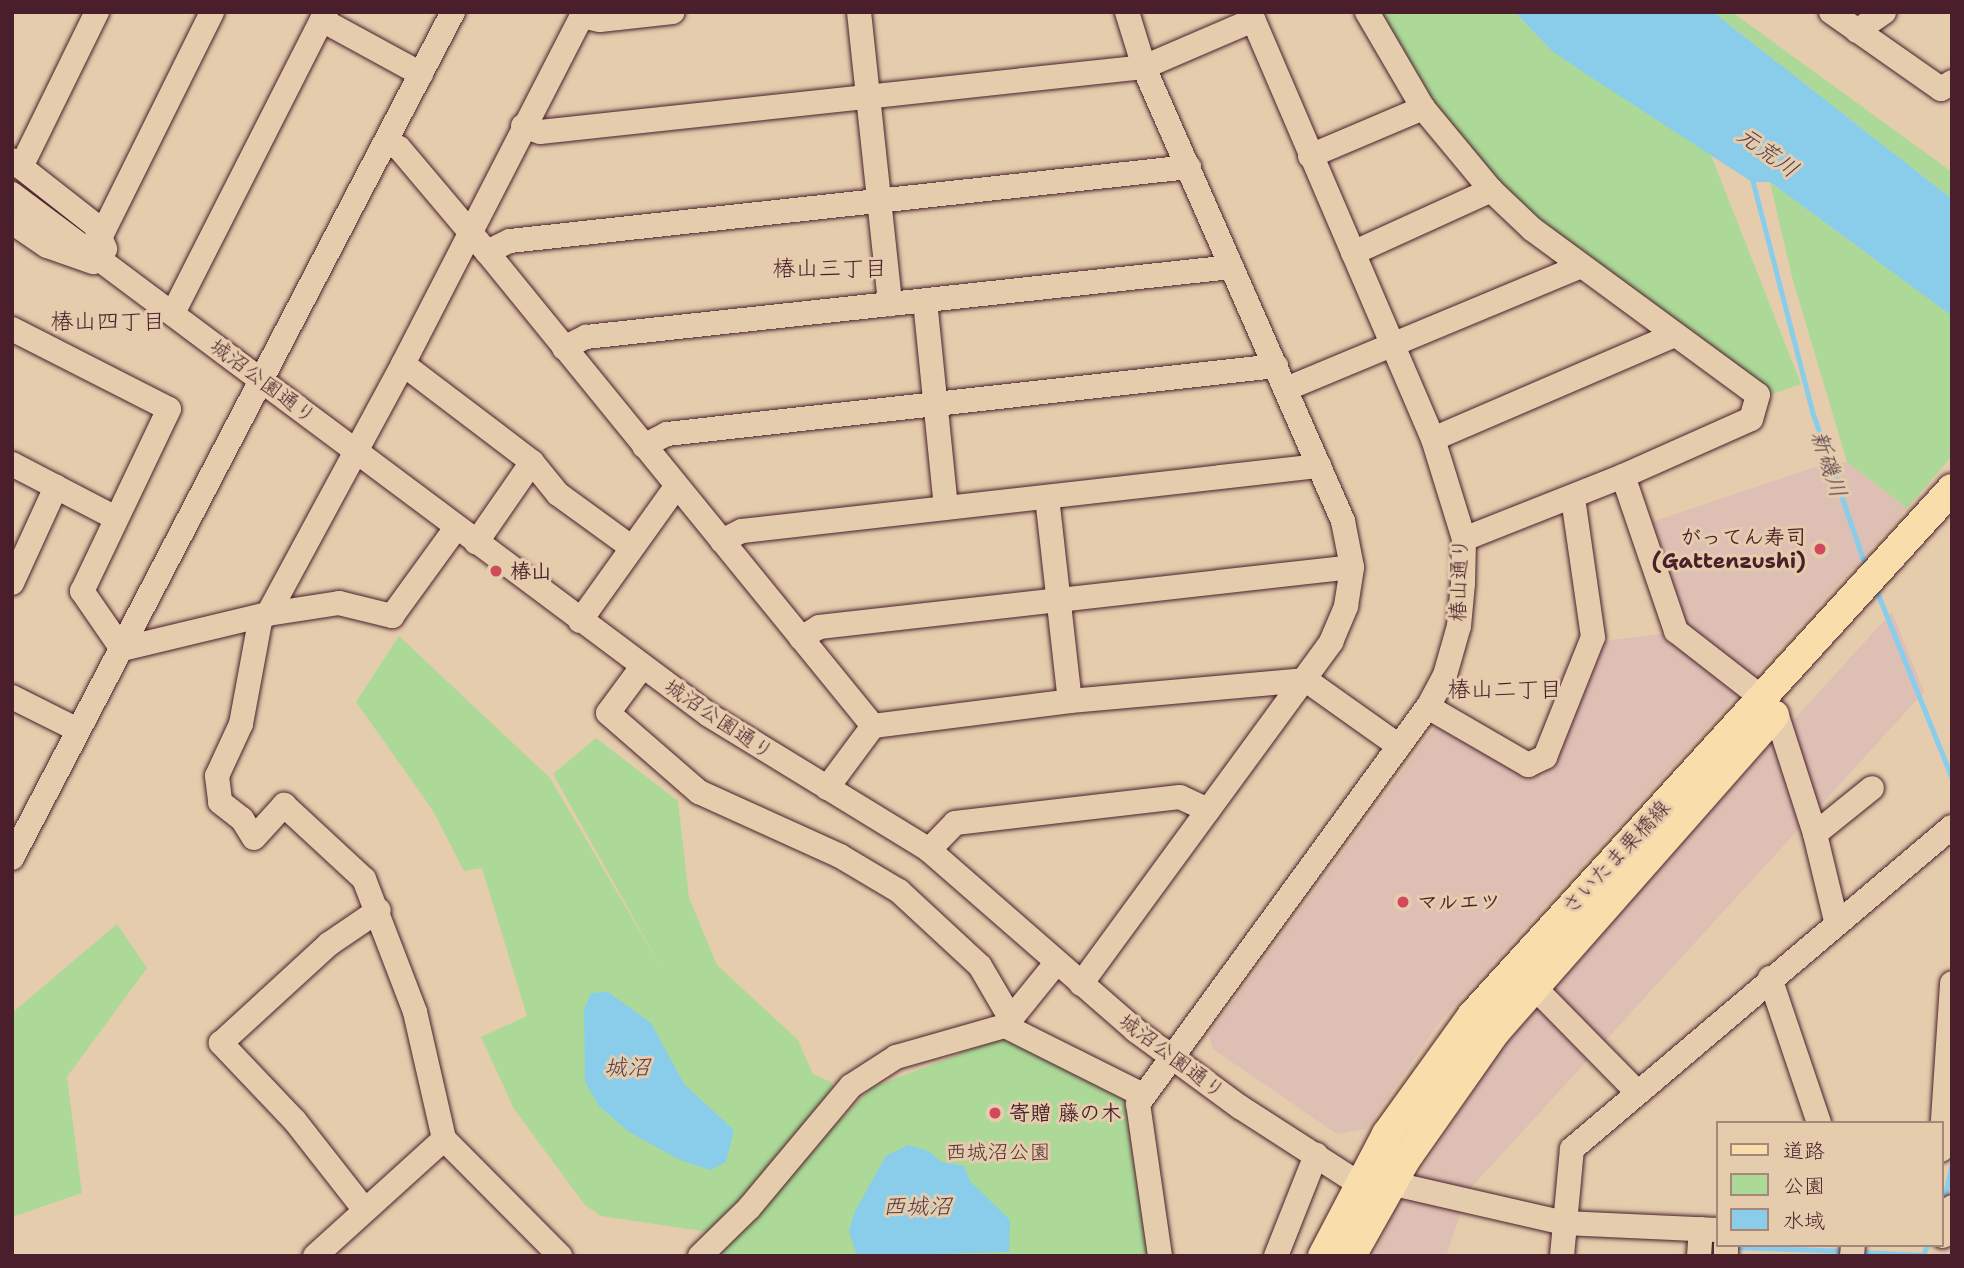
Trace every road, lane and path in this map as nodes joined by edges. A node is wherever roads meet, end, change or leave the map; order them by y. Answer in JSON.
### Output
{"nodes":[{"id":1,"x":97,"y":12,"type":"edge"},
{"id":2,"x":212,"y":12,"type":"edge"},
{"id":3,"x":453,"y":12,"type":"edge"},
{"id":4,"x":673,"y":12,"type":"edge"},
{"id":5,"x":859,"y":12,"type":"edge"},
{"id":6,"x":1126,"y":12,"type":"edge"},
{"id":7,"x":1367,"y":12,"type":"edge"},
{"id":8,"x":1831,"y":12,"type":"edge"},
{"id":9,"x":1884,"y":12,"type":"edge"},
{"id":10,"x":583,"y":14,"type":"edge"},
{"id":11,"x":324,"y":16,"type":"edge"},
{"id":12,"x":1252,"y":16,"type":"edge"},
{"id":13,"x":1857,"y":31,"type":"junction"},
{"id":14,"x":1144,"y":67,"type":"junction"},
{"id":15,"x":421,"y":74,"type":"junction"},
{"id":16,"x":1952,"y":82,"type":"edge"},
{"id":17,"x":869,"y":98,"type":"junction"},
{"id":18,"x":1423,"y":108,"type":"junction"},
{"id":19,"x":523,"y":127,"type":"junction"},
{"id":20,"x":387,"y":142,"type":"junction"},
{"id":21,"x":1310,"y":156,"type":"junction"},
{"id":22,"x":17,"y":164,"type":"edge"},
{"id":23,"x":1189,"y":167,"type":"junction"},
{"id":24,"x":1492,"y":190,"type":"junction"},
{"id":25,"x":12,"y":194,"type":"edge"},
{"id":26,"x":879,"y":200,"type":"junction"},
{"id":27,"x":12,"y":222,"type":"edge"},
{"id":28,"x":470,"y":232,"type":"junction"},
{"id":29,"x":100,"y":238,"type":"junction"},
{"id":30,"x":487,"y":252,"type":"junction"},
{"id":31,"x":1353,"y":253,"type":"junction"},
{"id":32,"x":1581,"y":266,"type":"junction"},
{"id":33,"x":1231,"y":267,"type":"junction"},
{"id":34,"x":113,"y":269,"type":"junction"},
{"id":35,"x":925,"y":301,"type":"junction"},
{"id":36,"x":890,"y":304,"type":"junction"},
{"id":37,"x":173,"y":313,"type":"junction"},
{"id":38,"x":12,"y":330,"type":"edge"},
{"id":39,"x":1674,"y":335,"type":"junction"},
{"id":40,"x":1394,"y":345,"type":"junction"},
{"id":41,"x":564,"y":348,"type":"junction"},
{"id":42,"x":404,"y":364,"type":"junction"},
{"id":43,"x":1276,"y":366,"type":"junction"},
{"id":44,"x":263,"y":382,"type":"junction"},
{"id":45,"x":1286,"y":389,"type":"junction"},
{"id":46,"x":936,"y":404,"type":"junction"},
{"id":47,"x":1433,"y":439,"type":"junction"},
{"id":48,"x":645,"y":446,"type":"junction"},
{"id":49,"x":356,"y":451,"type":"junction"},
{"id":50,"x":533,"y":462,"type":"junction"},
{"id":51,"x":12,"y":464,"type":"edge"},
{"id":52,"x":1319,"y":466,"type":"junction"},
{"id":53,"x":1623,"y":476,"type":"junction"},
{"id":54,"x":56,"y":487,"type":"junction"},
{"id":55,"x":677,"y":487,"type":"junction"},
{"id":56,"x":1952,"y":489,"type":"edge"},
{"id":57,"x":1047,"y":496,"type":"junction"},
{"id":58,"x":1573,"y":499,"type":"junction"},
{"id":59,"x":946,"y":507,"type":"junction"},
{"id":60,"x":1952,"y":516,"type":"edge"},
{"id":61,"x":114,"y":517,"type":"junction"},
{"id":62,"x":456,"y":528,"type":"junction"},
{"id":63,"x":1464,"y":539,"type":"junction"},
{"id":64,"x":722,"y":541,"type":"junction"},
{"id":65,"x":476,"y":543,"type":"junction"},
{"id":66,"x":631,"y":547,"type":"junction"},
{"id":67,"x":1352,"y":567,"type":"junction"},
{"id":68,"x":12,"y":583,"type":"edge"},
{"id":69,"x":1058,"y":601,"type":"junction"},
{"id":70,"x":265,"y":615,"type":"junction"},
{"id":71,"x":580,"y":621,"type":"junction"},
{"id":72,"x":801,"y":638,"type":"junction"},
{"id":73,"x":122,"y":649,"type":"junction"},
{"id":74,"x":642,"y":667,"type":"junction"},
{"id":75,"x":1306,"y":680,"type":"junction"},
{"id":76,"x":12,"y":697,"type":"edge"},
{"id":77,"x":1070,"y":701,"type":"junction"},
{"id":78,"x":1769,"y":705,"type":"junction"},
{"id":79,"x":1428,"y":707,"type":"junction"},
{"id":80,"x":873,"y":726,"type":"junction"},
{"id":81,"x":78,"y":730,"type":"junction"},
{"id":82,"x":1399,"y":746,"type":"junction"},
{"id":83,"x":827,"y":788,"type":"junction"},
{"id":84,"x":1872,"y":788,"type":"dead end"},
{"id":85,"x":1208,"y":810,"type":"junction"},
{"id":86,"x":1952,"y":827,"type":"edge"},
{"id":87,"x":1815,"y":834,"type":"junction"},
{"id":88,"x":929,"y":850,"type":"junction"},
{"id":89,"x":13,"y":858,"type":"edge"},
{"id":90,"x":379,"y":910,"type":"junction"},
{"id":91,"x":1836,"y":921,"type":"junction"},
{"id":92,"x":1057,"y":962,"type":"junction"},
{"id":93,"x":1770,"y":978,"type":"junction"},
{"id":94,"x":1952,"y":983,"type":"edge"},
{"id":95,"x":1081,"y":984,"type":"junction"},
{"id":96,"x":1532,"y":986,"type":"junction"},
{"id":97,"x":1008,"y":1023,"type":"junction"},
{"id":98,"x":1170,"y":1056,"type":"junction"},
{"id":99,"x":1637,"y":1092,"type":"junction"},
{"id":100,"x":1143,"y":1095,"type":"junction"},
{"id":101,"x":1818,"y":1121,"type":"edge"},
{"id":102,"x":1943,"y":1121,"type":"edge"},
{"id":103,"x":444,"y":1139,"type":"junction"},
{"id":104,"x":1315,"y":1155,"type":"junction"},
{"id":105,"x":1358,"y":1182,"type":"junction"},
{"id":106,"x":1390,"y":1183,"type":"junction"},
{"id":107,"x":1952,"y":1207,"type":"edge"},
{"id":108,"x":364,"y":1209,"type":"junction"},
{"id":109,"x":1564,"y":1223,"type":"junction"},
{"id":110,"x":1709,"y":1229,"type":"edge"},
{"id":111,"x":1945,"y":1237,"type":"edge"},
{"id":112,"x":315,"y":1256,"type":"edge"},
{"id":113,"x":560,"y":1256,"type":"edge"},
{"id":114,"x":700,"y":1256,"type":"edge"},
{"id":115,"x":1160,"y":1256,"type":"edge"},
{"id":116,"x":1276,"y":1256,"type":"edge"},
{"id":117,"x":1323,"y":1256,"type":"edge"},
{"id":118,"x":1351,"y":1256,"type":"edge"},
{"id":119,"x":1562,"y":1256,"type":"edge"},
{"id":120,"x":1699,"y":1256,"type":"edge"}],
"edges":[{"from":1,"to":22,"type":"street"},
{"from":2,"to":29,"type":"street"},
{"from":3,"to":15,"type":"street"},
{"from":4,"to":10,"type":"street"},
{"from":5,"to":17,"type":"street"},
{"from":6,"to":14,"type":"street"},
{"from":7,"to":18,"type":"street"},
{"from":8,"to":13,"type":"street"},
{"from":9,"to":13,"type":"street"},
{"from":10,"to":19,"type":"street"},
{"from":11,"to":15,"type":"street"},
{"from":11,"to":37,"type":"street"},
{"from":12,"to":14,"type":"street"},
{"from":12,"to":21,"type":"street","name":"椿山通り"},
{"from":13,"to":16,"type":"street"},
{"from":14,"to":17,"type":"street"},
{"from":14,"to":23,"type":"street"},
{"from":15,"to":20,"type":"street"},
{"from":17,"to":19,"type":"street"},
{"from":17,"to":26,"type":"street"},
{"from":18,"to":21,"type":"street"},
{"from":18,"to":24,"type":"street"},
{"from":19,"to":28,"type":"street"},
{"from":20,"to":28,"type":"street"},
{"from":20,"to":44,"type":"street"},
{"from":21,"to":31,"type":"street","name":"椿山通り"},
{"from":22,"to":29,"type":"street"},
{"from":23,"to":26,"type":"street"},
{"from":23,"to":33,"type":"street"},
{"from":24,"to":31,"type":"street"},
{"from":24,"to":32,"type":"street"},
{"from":25,"to":34,"type":"street","name":"城沼公園通り"},
{"from":26,"to":30,"type":"street"},
{"from":26,"to":36,"type":"street"},
{"from":27,"to":34,"type":"street"},
{"from":28,"to":30,"type":"street"},
{"from":28,"to":42,"type":"street"},
{"from":29,"to":34,"type":"street"},
{"from":30,"to":41,"type":"street"},
{"from":31,"to":40,"type":"street","name":"椿山通り"},
{"from":32,"to":39,"type":"street"},
{"from":32,"to":40,"type":"street"},
{"from":33,"to":35,"type":"street"},
{"from":33,"to":43,"type":"street"},
{"from":34,"to":37,"type":"street","name":"城沼公園通り"},
{"from":35,"to":36,"type":"street"},
{"from":35,"to":46,"type":"street"},
{"from":36,"to":41,"type":"street"},
{"from":37,"to":44,"type":"street","name":"城沼公園通り"},
{"from":38,"to":61,"type":"street"},
{"from":39,"to":47,"type":"street"},
{"from":39,"to":53,"type":"street"},
{"from":40,"to":45,"type":"street"},
{"from":40,"to":47,"type":"street","name":"椿山通り"},
{"from":41,"to":48,"type":"street"},
{"from":42,"to":49,"type":"street"},
{"from":42,"to":50,"type":"street"},
{"from":43,"to":45,"type":"street"},
{"from":43,"to":46,"type":"street"},
{"from":44,"to":49,"type":"street","name":"城沼公園通り"},
{"from":44,"to":73,"type":"street"},
{"from":45,"to":52,"type":"street"},
{"from":46,"to":48,"type":"street"},
{"from":46,"to":59,"type":"street"},
{"from":47,"to":63,"type":"street","name":"椿山通り"},
{"from":48,"to":55,"type":"street"},
{"from":49,"to":62,"type":"street","name":"城沼公園通り"},
{"from":49,"to":70,"type":"street"},
{"from":50,"to":65,"type":"street"},
{"from":50,"to":66,"type":"street"},
{"from":51,"to":54,"type":"street"},
{"from":52,"to":57,"type":"street"},
{"from":52,"to":67,"type":"street"},
{"from":53,"to":58,"type":"street"},
{"from":53,"to":78,"type":"street"},
{"from":54,"to":61,"type":"street"},
{"from":54,"to":68,"type":"street"},
{"from":55,"to":64,"type":"street"},
{"from":55,"to":66,"type":"street"},
{"from":56,"to":78,"type":"main road","name":"さいたま栗橋線"},
{"from":57,"to":59,"type":"street"},
{"from":57,"to":69,"type":"street"},
{"from":58,"to":63,"type":"street"},
{"from":58,"to":79,"type":"street"},
{"from":59,"to":64,"type":"street"},
{"from":60,"to":78,"type":"main road","name":"さいたま栗橋線"},
{"from":61,"to":73,"type":"street"},
{"from":62,"to":65,"type":"street","name":"城沼公園通り"},
{"from":62,"to":70,"type":"street"},
{"from":63,"to":79,"type":"street","name":"椿山通り"},
{"from":64,"to":72,"type":"street"},
{"from":65,"to":71,"type":"street","name":"城沼公園通り"},
{"from":66,"to":71,"type":"street"},
{"from":67,"to":69,"type":"street"},
{"from":67,"to":75,"type":"street"},
{"from":69,"to":72,"type":"street"},
{"from":69,"to":77,"type":"street"},
{"from":70,"to":73,"type":"street"},
{"from":70,"to":90,"type":"street"},
{"from":71,"to":74,"type":"street","name":"城沼公園通り"},
{"from":72,"to":80,"type":"street"},
{"from":73,"to":81,"type":"street"},
{"from":74,"to":83,"type":"street","name":"城沼公園通り"},
{"from":74,"to":97,"type":"street"},
{"from":75,"to":77,"type":"street"},
{"from":75,"to":82,"type":"street"},
{"from":75,"to":85,"type":"street"},
{"from":76,"to":81,"type":"street"},
{"from":77,"to":80,"type":"street"},
{"from":78,"to":87,"type":"street"},
{"from":78,"to":96,"type":"main road","name":"さいたま栗橋線"},
{"from":78,"to":105,"type":"main road","name":"さいたま栗橋線"},
{"from":79,"to":82,"type":"street","name":"椿山通り"},
{"from":80,"to":83,"type":"street"},
{"from":81,"to":89,"type":"street"},
{"from":82,"to":98,"type":"street","name":"椿山通り"},
{"from":83,"to":88,"type":"street","name":"城沼公園通り"},
{"from":84,"to":87,"type":"street"},
{"from":85,"to":88,"type":"street"},
{"from":85,"to":95,"type":"street"},
{"from":86,"to":91,"type":"street"},
{"from":87,"to":91,"type":"street"},
{"from":88,"to":92,"type":"street","name":"城沼公園通り"},
{"from":90,"to":103,"type":"street"},
{"from":90,"to":108,"type":"street"},
{"from":91,"to":93,"type":"street"},
{"from":92,"to":95,"type":"street","name":"城沼公園通り"},
{"from":92,"to":97,"type":"street"},
{"from":93,"to":99,"type":"street"},
{"from":93,"to":101,"type":"street"},
{"from":94,"to":102,"type":"street"},
{"from":95,"to":98,"type":"street","name":"城沼公園通り"},
{"from":96,"to":99,"type":"street"},
{"from":96,"to":106,"type":"main road","name":"さいたま栗橋線"},
{"from":97,"to":100,"type":"street"},
{"from":97,"to":114,"type":"street"},
{"from":98,"to":100,"type":"street","name":"椿山通り"},
{"from":98,"to":104,"type":"street","name":"城沼公園通り"},
{"from":99,"to":109,"type":"street"},
{"from":100,"to":115,"type":"street"},
{"from":103,"to":108,"type":"street"},
{"from":103,"to":113,"type":"street"},
{"from":104,"to":105,"type":"street","name":"城沼公園通り"},
{"from":104,"to":116,"type":"street"},
{"from":105,"to":106,"type":"street"},
{"from":105,"to":117,"type":"main road","name":"さいたま栗橋線"},
{"from":106,"to":109,"type":"street"},
{"from":106,"to":118,"type":"main road","name":"さいたま栗橋線"},
{"from":107,"to":111,"type":"street"},
{"from":108,"to":112,"type":"street"},
{"from":109,"to":110,"type":"street"},
{"from":109,"to":119,"type":"street"},
{"from":110,"to":120,"type":"street"}]}
